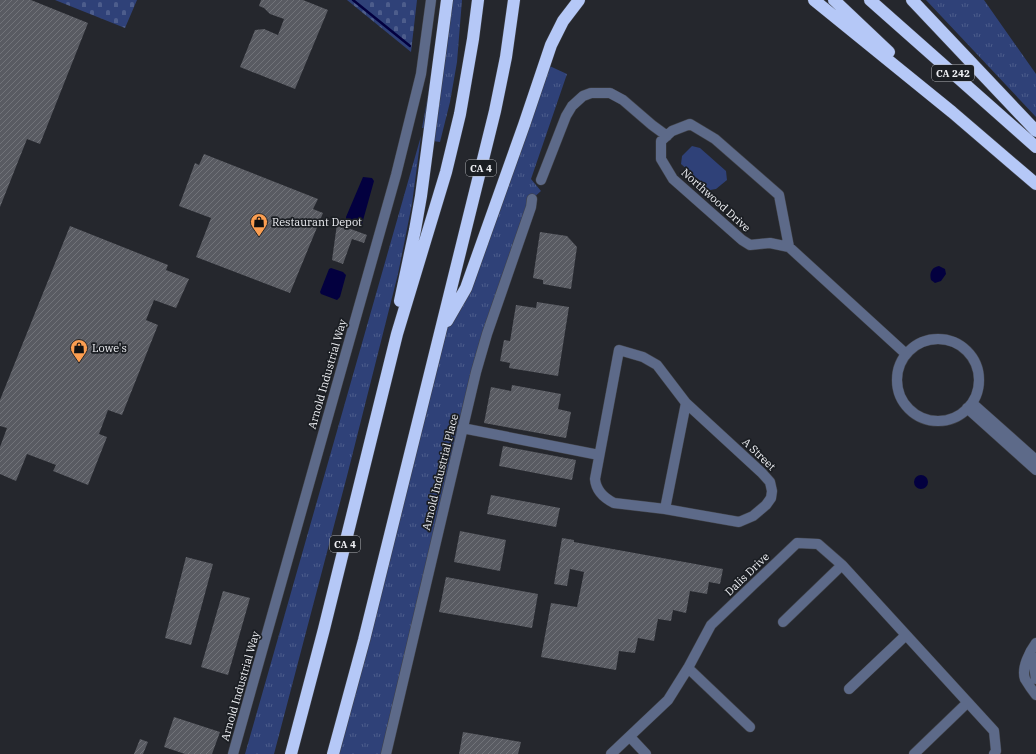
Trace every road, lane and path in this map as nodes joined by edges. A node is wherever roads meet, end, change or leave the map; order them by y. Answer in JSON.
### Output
{"nodes":[{"id":1,"x":431,"y":0,"type":"edge"},
{"id":2,"x":447,"y":0,"type":"edge"},
{"id":3,"x":477,"y":0,"type":"edge"},
{"id":4,"x":514,"y":0,"type":"edge"},
{"id":5,"x":579,"y":0,"type":"edge"},
{"id":6,"x":814,"y":0,"type":"edge"},
{"id":7,"x":834,"y":0,"type":"edge"},
{"id":8,"x":870,"y":0,"type":"edge"},
{"id":9,"x":912,"y":0,"type":"edge"},
{"id":10,"x":952,"y":112,"type":"junction"},
{"id":11,"x":1036,"y":131,"type":"edge"},
{"id":12,"x":667,"y":136,"type":"junction"},
{"id":13,"x":1036,"y":147,"type":"edge"},
{"id":14,"x":541,"y":180,"type":"dead end"},
{"id":15,"x":1036,"y":184,"type":"edge"},
{"id":16,"x":532,"y":199,"type":"dead end"},
{"id":17,"x":789,"y":247,"type":"junction"},
{"id":18,"x":397,"y":334,"type":"junction"},
{"id":19,"x":440,"y":334,"type":"junction"},
{"id":20,"x":906,"y":354,"type":"junction"},
{"id":21,"x":686,"y":403,"type":"junction"},
{"id":22,"x":970,"y":406,"type":"junction"},
{"id":23,"x":462,"y":428,"type":"junction"},
{"id":24,"x":599,"y":455,"type":"junction"},
{"id":25,"x":1036,"y":460,"type":"edge"},
{"id":26,"x":1036,"y":470,"type":"edge"},
{"id":27,"x":665,"y":509,"type":"junction"},
{"id":28,"x":842,"y":564,"type":"junction"},
{"id":29,"x":783,"y":622,"type":"dead end"},
{"id":30,"x":906,"y":635,"type":"junction"},
{"id":31,"x":1036,"y":643,"type":"edge"},
{"id":32,"x":1036,"y":658,"type":"edge"},
{"id":33,"x":688,"y":668,"type":"junction"},
{"id":34,"x":1036,"y":679,"type":"edge"},
{"id":35,"x":849,"y":689,"type":"dead end"},
{"id":36,"x":1036,"y":695,"type":"edge"},
{"id":37,"x":967,"y":703,"type":"junction"},
{"id":38,"x":750,"y":727,"type":"dead end"},
{"id":39,"x":630,"y":737,"type":"junction"},
{"id":40,"x":233,"y":753,"type":"edge"},
{"id":41,"x":291,"y":754,"type":"edge"},
{"id":42,"x":333,"y":754,"type":"edge"},
{"id":43,"x":386,"y":754,"type":"edge"},
{"id":44,"x":611,"y":754,"type":"edge"},
{"id":45,"x":646,"y":754,"type":"edge"},
{"id":46,"x":914,"y":754,"type":"edge"},
{"id":47,"x":994,"y":754,"type":"edge"}],
"edges":[{"from":1,"to":40,"type":"street","name":"Arnold Industrial Way"},
{"from":2,"to":18,"type":"highway"},
{"from":3,"to":18,"type":"highway","number":"CA 4"},
{"from":4,"to":19,"type":"highway","number":"CA 4"},
{"from":5,"to":19,"type":"highway"},
{"from":6,"to":10,"type":"highway"},
{"from":7,"to":10,"type":"highway","number":"CA 242"},
{"from":8,"to":13,"type":"highway","number":"CA 242"},
{"from":9,"to":11,"type":"highway"},
{"from":10,"to":15,"type":"highway","number":"CA 242"},
{"from":12,"to":14,"type":"street"},
{"from":12,"to":17,"type":"street","name":"Northwood Drive"},
{"from":12,"to":17,"type":"street"},
{"from":16,"to":23,"type":"street","name":"Arnold Industrial Place"},
{"from":17,"to":20,"type":"street"},
{"from":18,"to":41,"type":"highway","number":"CA 4"},
{"from":19,"to":42,"type":"highway","number":"CA 4"},
{"from":20,"to":22,"type":"street"},
{"from":20,"to":22,"type":"street"},
{"from":21,"to":24,"type":"street","name":"A Street"},
{"from":21,"to":27,"type":"street"},
{"from":21,"to":27,"type":"street","name":"A Street"},
{"from":22,"to":25,"type":"street"},
{"from":22,"to":26,"type":"street"},
{"from":23,"to":24,"type":"street"},
{"from":23,"to":43,"type":"street","name":"Arnold Industrial Place"},
{"from":24,"to":27,"type":"street","name":"A Street"},
{"from":28,"to":29,"type":"street"},
{"from":28,"to":30,"type":"street","name":"Dalis Drive"},
{"from":28,"to":33,"type":"street","name":"Dalis Drive"},
{"from":30,"to":35,"type":"street"},
{"from":30,"to":37,"type":"street","name":"Dalis Drive"},
{"from":31,"to":36,"type":"street"},
{"from":32,"to":34,"type":"street"},
{"from":33,"to":38,"type":"street"},
{"from":33,"to":39,"type":"street","name":"Dalis Drive"},
{"from":37,"to":46,"type":"street"},
{"from":37,"to":47,"type":"street","name":"Dalis Drive"},
{"from":39,"to":44,"type":"street","name":"Dalis Drive"},
{"from":39,"to":45,"type":"street"}]}
